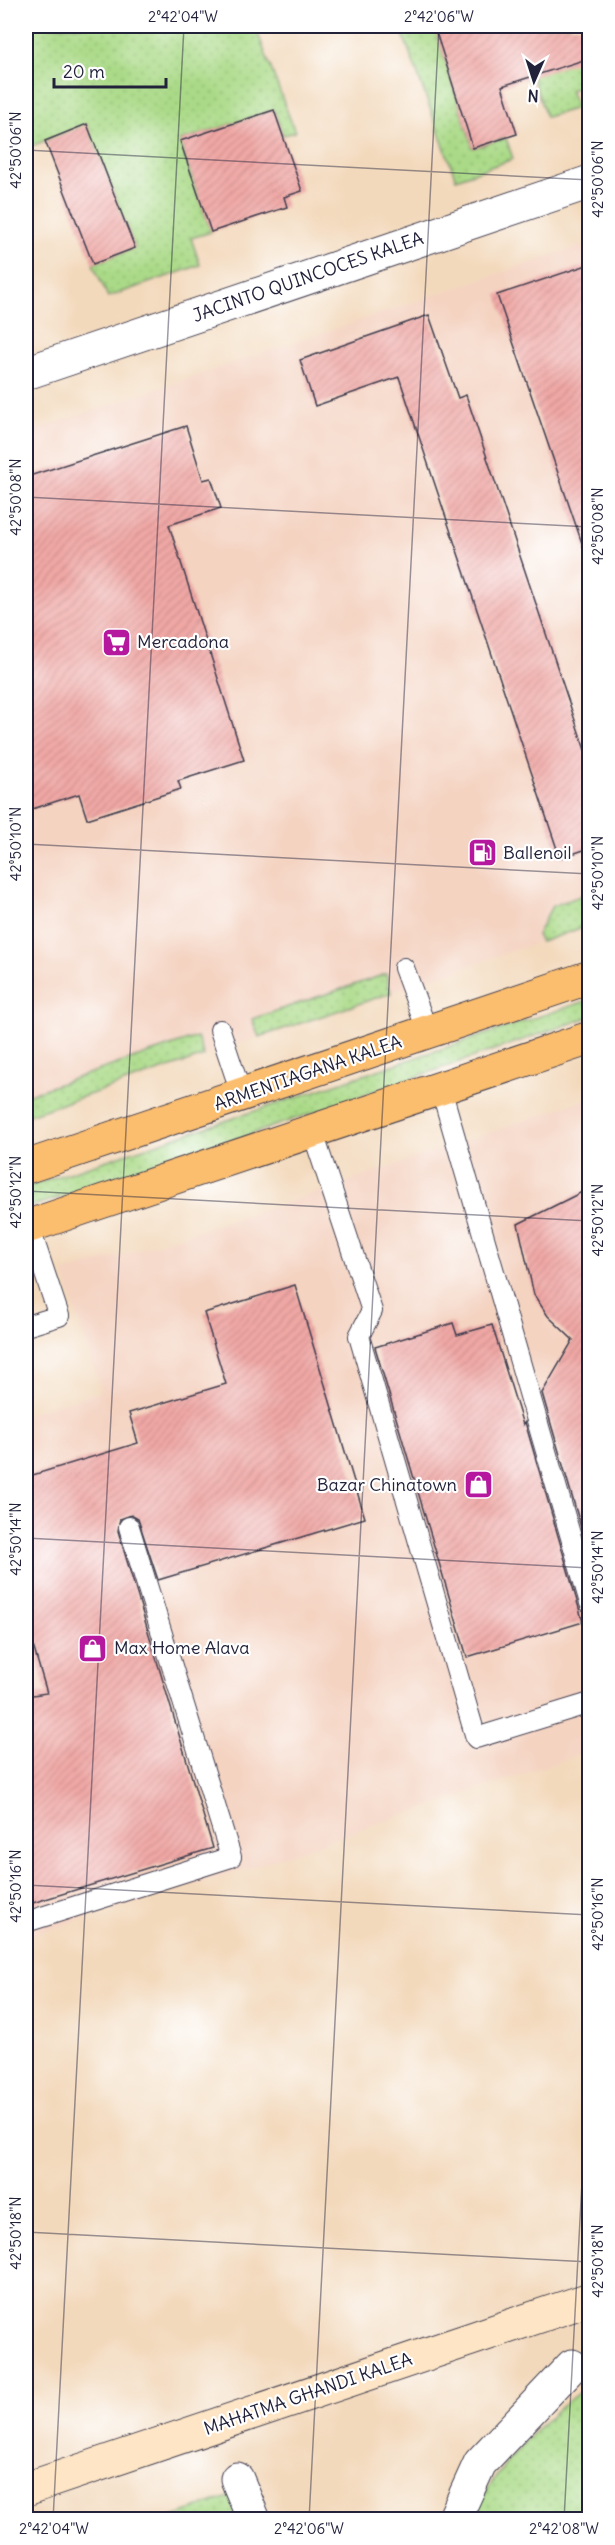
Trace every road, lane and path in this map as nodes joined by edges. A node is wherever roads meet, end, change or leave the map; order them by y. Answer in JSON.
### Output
{"nodes":[{"id":1,"x":590,"y":182,"type":"edge"},
{"id":2,"x":26,"y":373,"type":"edge"},
{"id":3,"x":404,"y":968,"type":"dead end"},
{"id":4,"x":590,"y":977,"type":"edge"},
{"id":5,"x":220,"y":1030,"type":"dead end"},
{"id":6,"x":428,"y":1033,"type":"junction"},
{"id":7,"x":590,"y":1038,"type":"edge"},
{"id":8,"x":441,"y":1089,"type":"junction"},
{"id":9,"x":242,"y":1096,"type":"junction"},
{"id":10,"x":313,"y":1133,"type":"junction"},
{"id":11,"x":26,"y":1167,"type":"edge"},
{"id":12,"x":27,"y":1227,"type":"edge"},
{"id":13,"x":26,"y":1326,"type":"edge"},
{"id":14,"x":129,"y":1527,"type":"dead end"},
{"id":15,"x":590,"y":1603,"type":"edge"},
{"id":16,"x":590,"y":1703,"type":"edge"},
{"id":17,"x":26,"y":1923,"type":"edge"},
{"id":18,"x":590,"y":2299,"type":"edge"},
{"id":19,"x":572,"y":2366,"type":"dead end"},
{"id":20,"x":237,"y":2479,"type":"dead end"},
{"id":21,"x":26,"y":2489,"type":"edge"},
{"id":22,"x":254,"y":2520,"type":"edge"},
{"id":23,"x":454,"y":2520,"type":"edge"}],
"edges":[{"from":1,"to":2,"type":"street","name":"JACINTO QUINCOCES KALEA"},
{"from":3,"to":6,"type":"lane"},
{"from":4,"to":6,"type":"main road","name":"ARMENTIAGANA KALEA"},
{"from":5,"to":9,"type":"lane"},
{"from":6,"to":9,"type":"main road","name":"ARMENTIAGANA KALEA"},
{"from":7,"to":8,"type":"main road"},
{"from":8,"to":10,"type":"main road"},
{"from":8,"to":15,"type":"lane"},
{"from":9,"to":11,"type":"main road","name":"ARMENTIAGANA KALEA"},
{"from":10,"to":12,"type":"main road"},
{"from":10,"to":16,"type":"lane"},
{"from":12,"to":13,"type":"lane"},
{"from":14,"to":17,"type":"lane"},
{"from":18,"to":21,"type":"main road","name":"MAHATMA GHANDI KALEA"},
{"from":19,"to":23,"type":"street"},
{"from":20,"to":22,"type":"street"}]}
